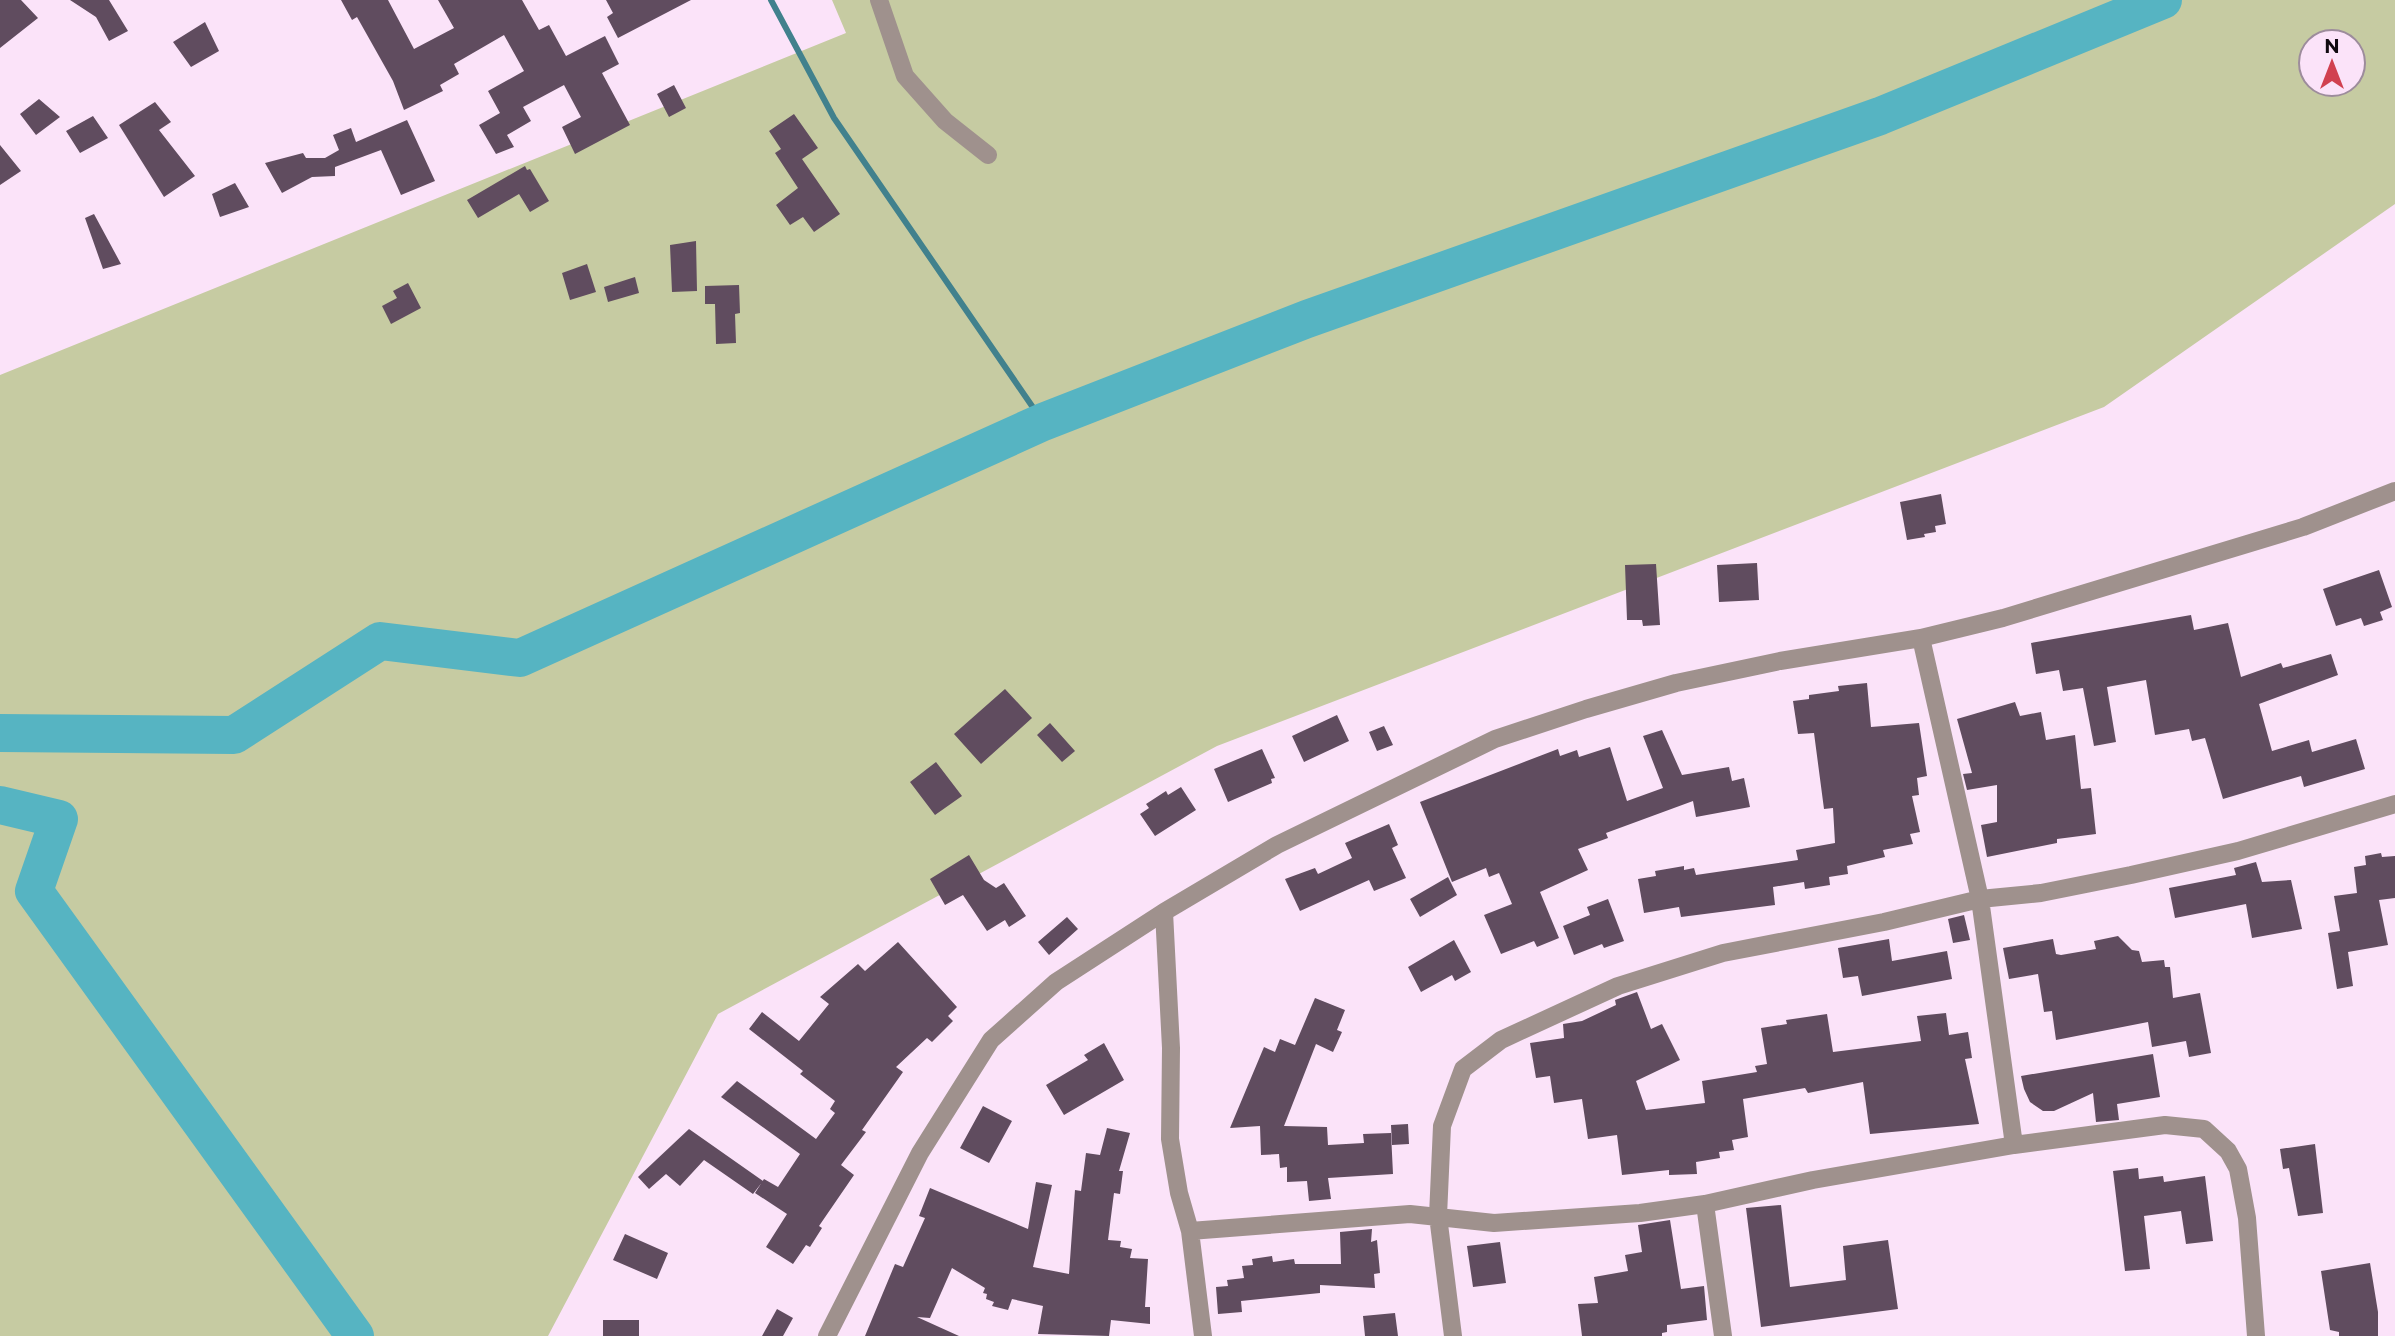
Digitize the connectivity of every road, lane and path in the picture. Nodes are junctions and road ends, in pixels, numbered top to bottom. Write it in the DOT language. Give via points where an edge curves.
graph roads {
  1 [pos="879,0"];
  2 [pos="988,155"];
  3 [pos="2395,491"];
  4 [pos="1921,638"];
  5 [pos="2395,804"];
  6 [pos="1979,899"];
  7 [pos="1164,912"];
  8 [pos="2014,1145"];
  9 [pos="1705,1204"];
  10 [pos="1438,1216"];
  11 [pos="1190,1231"];
  12 [pos="827,1336"];
  13 [pos="1203,1336"];
  14 [pos="1453,1336"];
  15 [pos="1723,1336"];
  16 [pos="2256,1336"];
  1 -- 2 [label="street" via="905,76 945,121"];
  3 -- 4 [label="street" via="2303,527 2187,564"];
  4 -- 6 [label="street"];
  4 -- 7 [label="street" via="1676,682 1495,739 1277,845"];
  5 -- 6 [label="street" via="2238,851 2041,893"];
  6 -- 8 [label="street"];
  6 -- 10 [label="street" via="1658,971 1501,1040 1463,1069 1443,1126"];
  7 -- 11 [label="street" via="1170,1139"];
  7 -- 12 [label="street" via="1056,982 991,1040 920,1153"];
  8 -- 9 [label="street"];
  8 -- 16 [label="street" via="2165,1125 2204,1129 2228,1151 2244,1190"];
  9 -- 10 [label="street" via="1531,1222"];
  9 -- 15 [label="street"];
  10 -- 11 [label="street" via="1410,1214"];
  10 -- 14 [label="street"];
  11 -- 13 [label="street"];
}
